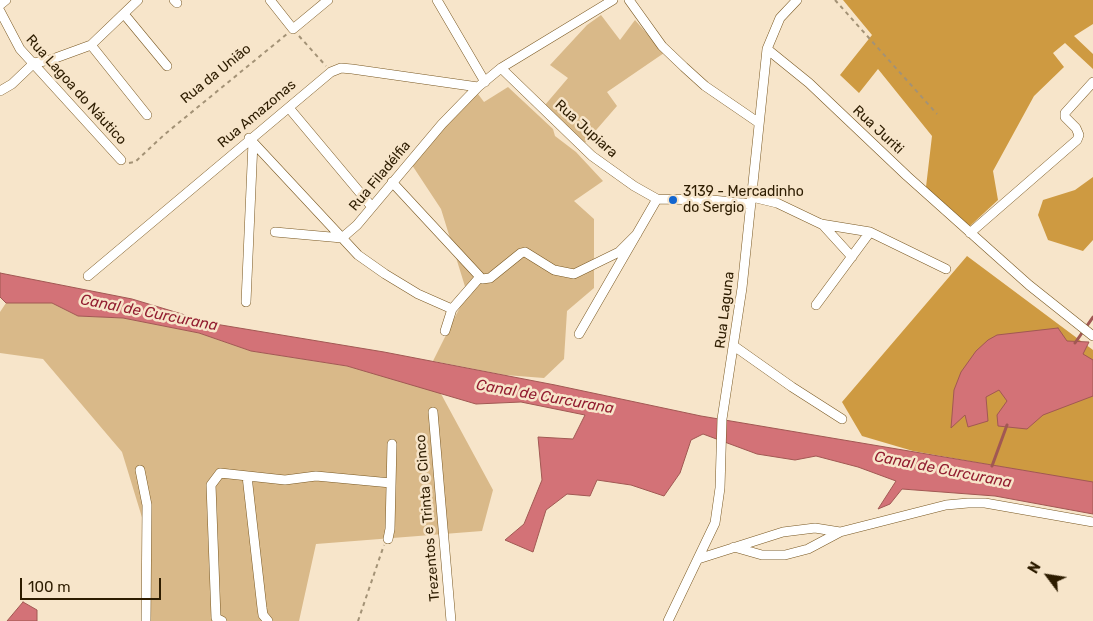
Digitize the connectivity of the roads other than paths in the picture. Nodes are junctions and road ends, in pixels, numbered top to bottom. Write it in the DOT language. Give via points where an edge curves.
graph roads {
  1 [pos="6,0"];
  2 [pos="138,0"];
  3 [pos="270,0"];
  4 [pos="328,0"];
  5 [pos="437,0"];
  6 [pos="614,0"];
  7 [pos="629,0"];
  8 [pos="797,0"];
  9 [pos="0,4"];
  10 [pos="0,11"];
  11 [pos="124,14"];
  12 [pos="91,45"];
  13 [pos="767,49"];
  14 [pos="34,63"];
  15 [pos="167,66"];
  16 [pos="501,68"];
  17 [pos="1093,82"];
  18 [pos="481,85"];
  19 [pos="0,91"];
  20 [pos="289,108"];
  21 [pos="147,116"];
  22 [pos="759,123"];
  23 [pos="251,140"];
  24 [pos="121,160"];
  25 [pos="392,182"];
  26 [pos="657,198"];
  27 [pos="751,200"];
  28 [pos="372,207"];
  29 [pos="821,224"];
  30 [pos="275,232"];
  31 [pos="870,232"];
  32 [pos="970,233"];
  33 [pos="637,234"];
  34 [pos="342,238"];
  35 [pos="852,257"];
  36 [pos="946,270"];
  37 [pos="88,276"];
  38 [pos="479,278"];
  39 [pos="246,302"];
  40 [pos="816,305"];
  41 [pos="452,309"];
  42 [pos="445,331"];
  43 [pos="579,334"];
  44 [pos="1093,336"];
  45 [pos="734,346"];
  46 [pos="433,412"];
  47 [pos="842,419"];
  48 [pos="392,444"];
  49 [pos="140,470"];
  50 [pos="247,476"];
  51 [pos="391,483"];
  52 [pos="1093,522"];
  53 [pos="840,532"];
  54 [pos="388,539"];
  55 [pos="734,547"];
  56 [pos="698,559"];
  57 [pos="146,621"];
  58 [pos="222,621"];
  59 [pos="259,621"];
  60 [pos="268,621"];
  61 [pos="451,621"];
  62 [pos="668,621"];
  1 -- 9 [label="street"];
  2 -- 11 [label="street"];
  3 -- 4 [label="street" via="293,29"];
  5 -- 18 [label="street"];
  6 -- 16 [label="street, Rua Filadélfia"];
  7 -- 22 [label="street" via="657,40 678,62 705,86"];
  8 -- 13 [label="street, Rua Laguna" via="780,18"];
  10 -- 14 [label="street, Rua Lagoa do Náutico" via="14,42"];
  11 -- 12 [label="street"];
  11 -- 15 [label="street"];
  12 -- 14 [label="street"];
  12 -- 21 [label="street"];
  13 -- 22 [label="street, Rua Laguna"];
  13 -- 32 [label="street, Rua Juriti"];
  14 -- 19 [label="street"];
  14 -- 24 [label="street, Rua Lagoa do Náutico"];
  16 -- 18 [label="street, Rua Filadélfia"];
  16 -- 26 [label="street, Rua Jupiara" via="592,156"];
  17 -- 32 [label="street" via="1066,113 1065,117 1079,135 1076,140"];
  18 -- 20 [label="street, Rua Amazonas" via="341,68 331,72"];
  18 -- 25 [label="street, Rua Filadélfia"];
  20 -- 23 [label="street, Rua Amazonas"];
  20 -- 28 [label="street"];
  22 -- 27 [label="street, Rua Laguna"];
  23 -- 34 [label="street"];
  23 -- 37 [label="street, Rua Amazonas"];
  23 -- 39 [label="street"];
  25 -- 28 [label="street, Rua Filadélfia"];
  25 -- 38 [label="street"];
  26 -- 27 [label="street, Rua Jupiara"];
  26 -- 33 [label="street"];
  27 -- 29 [label="street, Rua Jupiara" via="777,203"];
  27 -- 45 [label="street, Rua Laguna"];
  28 -- 34 [label="street, Rua Filadélfia"];
  29 -- 31 [label="street, Rua Jupiara"];
  29 -- 35 [label="street, Rua Jupiara"];
  30 -- 34 [label="street"];
  31 -- 35 [label="street"];
  31 -- 36 [label="street, Rua Jupiara"];
  32 -- 44 [label="street, Rua Juriti" via="1028,285"];
  33 -- 38 [label="street" via="619,252 574,274 554,270 525,252 490,278"];
  33 -- 43 [label="street"];
  34 -- 41 [label="street" via="384,274"];
  35 -- 40 [label="street"];
  38 -- 41 [label="street"];
  41 -- 42 [label="street"];
  45 -- 47 [label="street"];
  45 -- 56 [label="street, Rua Laguna" via="724,404 715,523"];
  46 -- 61 [label="street, Trezentos e Trinta e Cinco"];
  48 -- 51 [label="street"];
  49 -- 57 [label="street" via="147,505"];
  50 -- 51 [label="street" via="285,480 316,476"];
  50 -- 58 [label="street" via="220,473 211,485 216,618"];
  50 -- 60 [label="street" via="263,615"];
  51 -- 54 [label="street"];
  52 -- 53 [label="street" via="985,503 968,503 946,505"];
  53 -- 55 [label="street" via="798,529"];
  53 -- 55 [label="street" via="808,549 785,555 762,554"];
  55 -- 56 [label="street"];
  56 -- 62 [label="street, Rua Laguna"];
  59 -- 60 [label="street"];
}
